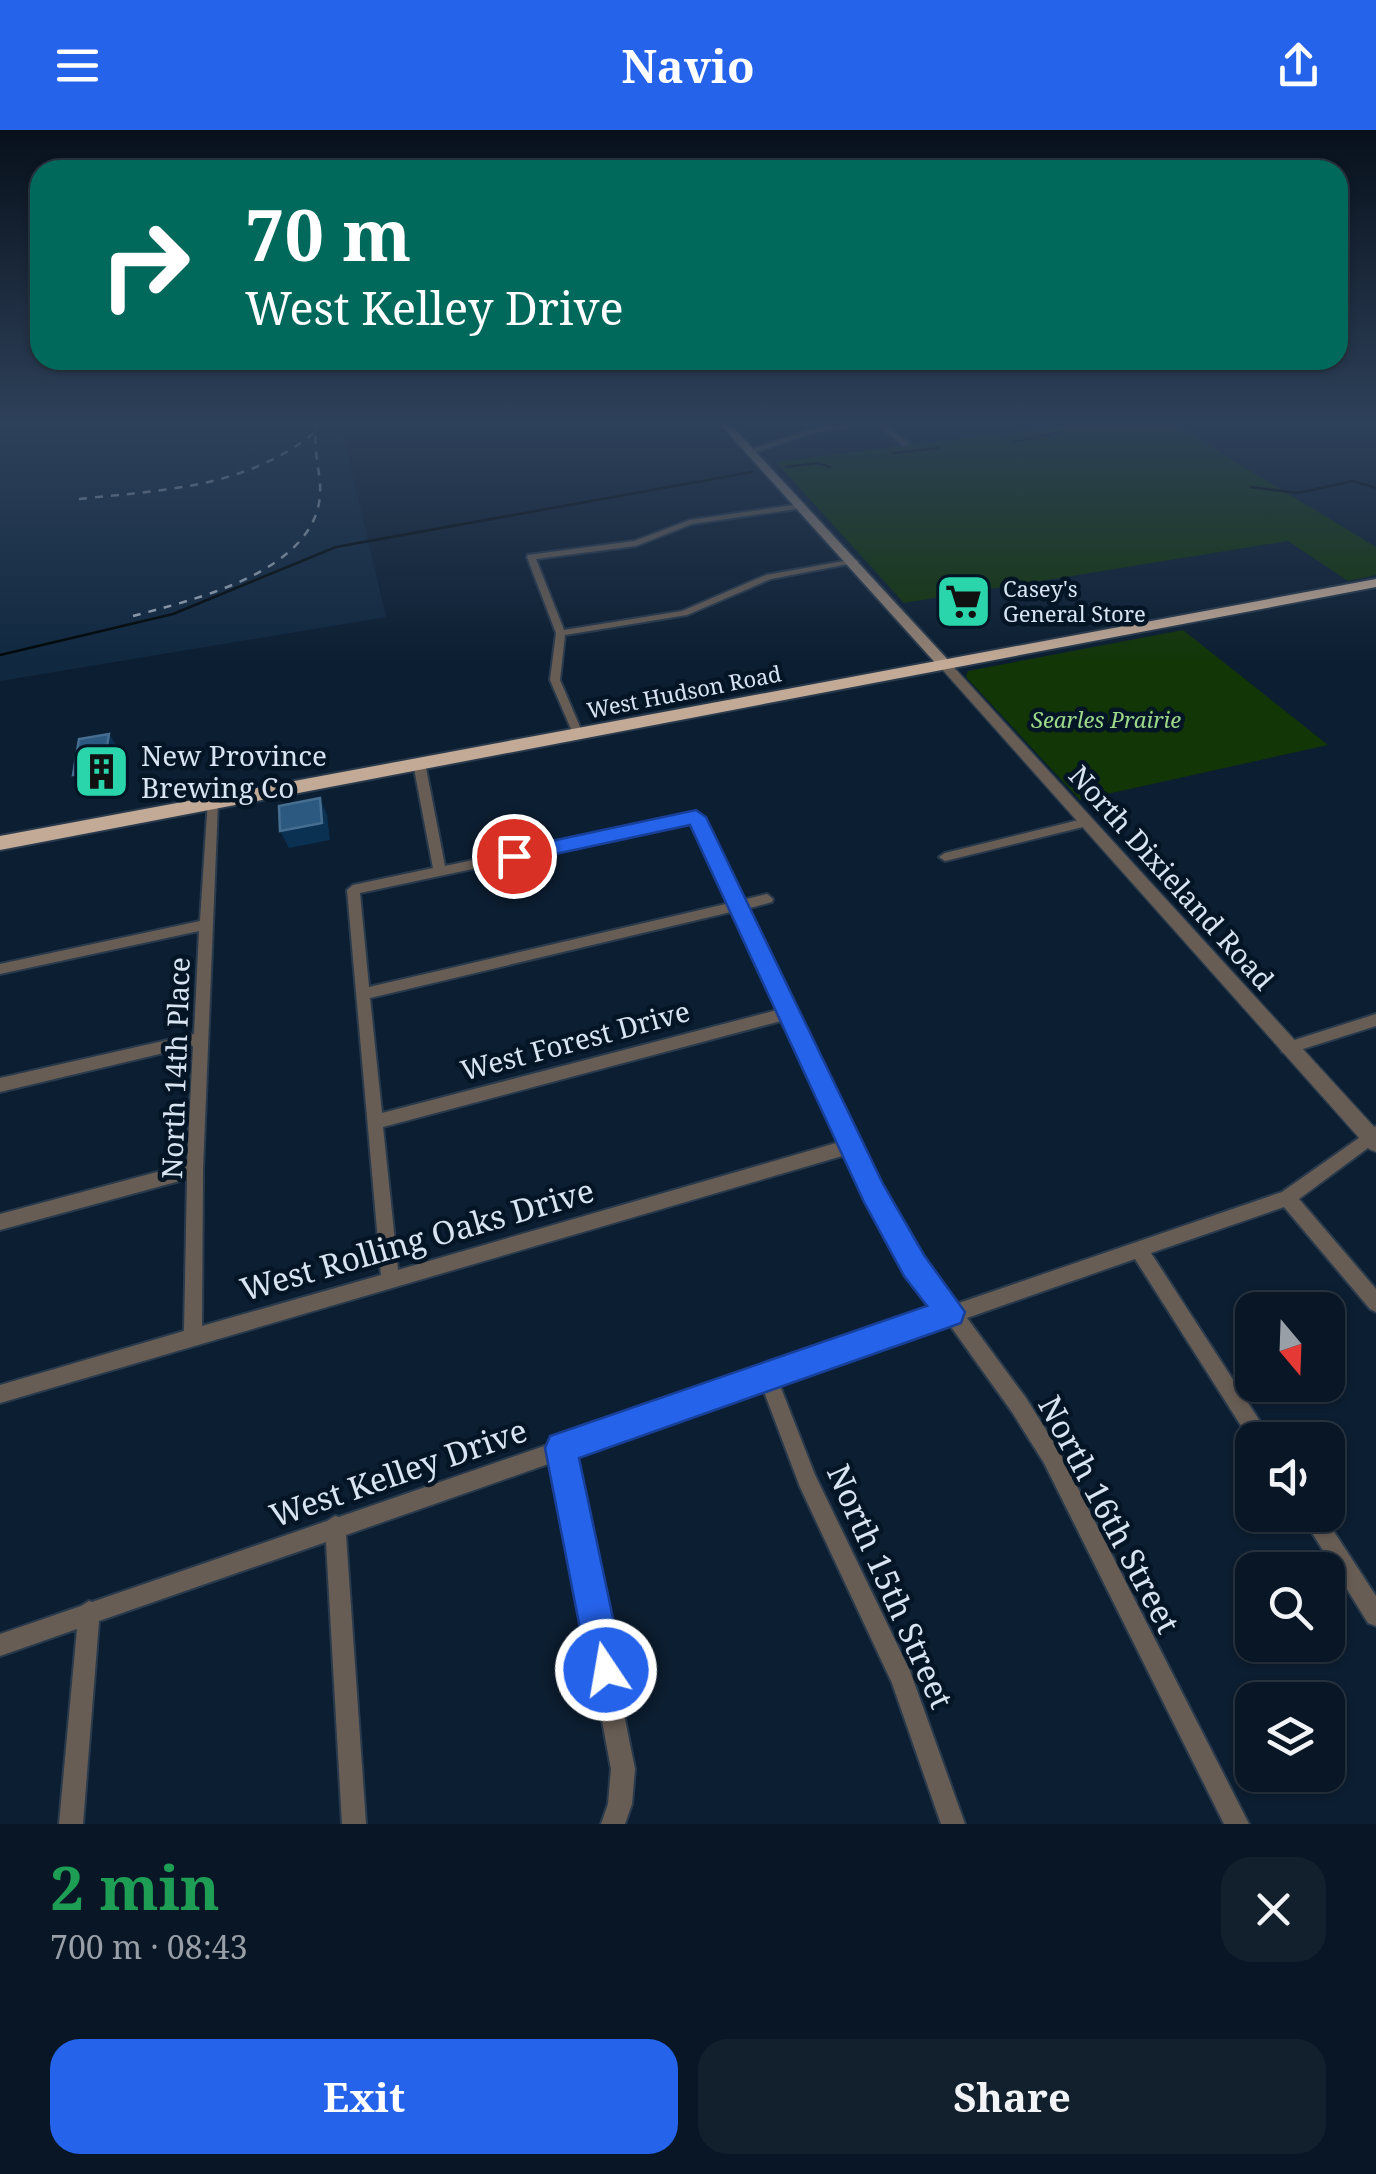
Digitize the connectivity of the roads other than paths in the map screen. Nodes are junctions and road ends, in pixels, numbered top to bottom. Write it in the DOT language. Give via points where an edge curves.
graph roads {
  1 [pos="800,506"];
  2 [pos="855,562"];
  3 [pos="1376,583"];
  4 [pos="562,634"];
  5 [pos="945,665"];
  6 [pos="578,734"];
  7 [pos="419,763"];
  8 [pos="212,802"];
  9 [pos="1087,822"];
  10 [pos="0,843"];
  11 [pos="944,856"];
  12 [pos="440,872"];
  13 [pos="767,899"];
  14 [pos="739,906"];
  15 [pos="206,925"];
  16 [pos="0,969"];
  17 [pos="362,994"];
  18 [pos="789,1013"];
  19 [pos="1376,1020"];
  20 [pos="201,1038"];
  21 [pos="1286,1048"];
  22 [pos="0,1085"];
  23 [pos="376,1122"];
  24 [pos="1374,1137"];
  25 [pos="851,1146"];
  26 [pos="195,1170"];
  27 [pos="1287,1198"];
  28 [pos="0,1222"];
  29 [pos="1138,1248"];
  30 [pos="390,1278"];
  31 [pos="1376,1302"];
  32 [pos="950,1312"];
  33 [pos="193,1336"];
  34 [pos="767,1376"];
  35 [pos="0,1394"];
  36 [pos="1250,1422"];
  37 [pos="561,1448"];
  38 [pos="335,1526"];
  39 [pos="1322,1532"];
  40 [pos="89,1612"];
  41 [pos="1376,1615"];
  42 [pos="0,1645"];
  43 [pos="72,1824"];
  44 [pos="354,1824"];
  45 [pos="612,1824"];
  46 [pos="953,1824"];
  47 [pos="1237,1824"];
  1 -- 2 [label="main road, North Dixieland Road"];
  1 -- 4 [label="street" via="690,522 636,543 530,557"];
  2 -- 4 [label="street" via="769,577 684,613"];
  2 -- 5 [label="main road, North Dixieland Road"];
  3 -- 5 [label="highway, West Hudson Road"];
  4 -- 6 [label="street" via="555,680"];
  5 -- 6 [label="highway, West Hudson Road"];
  5 -- 9 [label="street, North Dixieland Road"];
  6 -- 7 [label="highway, West Hudson Road"];
  7 -- 8 [label="highway, West Hudson Road"];
  7 -- 12 [label="street"];
  8 -- 10 [label="highway, West Hudson Road"];
  8 -- 15 [label="street, North 14th Place"];
  9 -- 11 [label="street"];
  9 -- 21 [label="street, North Dixieland Road"];
  12 -- 14 [label="street, North 16th Street" via="696,817"];
  12 -- 17 [label="street" via="353,890"];
  13 -- 14 [label="street"];
  14 -- 17 [label="street"];
  14 -- 18 [label="street, North 16th Street"];
  15 -- 16 [label="street"];
  15 -- 20 [label="street, North 14th Place"];
  17 -- 23 [label="street"];
  18 -- 23 [label="street, West Forest Drive"];
  18 -- 25 [label="street, North 16th Street"];
  19 -- 21 [label="street"];
  20 -- 22 [label="street"];
  20 -- 26 [label="street, North 14th Place"];
  21 -- 24 [label="street, North Dixieland Road"];
  23 -- 30 [label="street"];
  24 -- 27 [label="street, West Kelley Drive"];
  25 -- 30 [label="street, West Rolling Oaks Drive"];
  25 -- 32 [label="street, North 16th Street" via="904,1250"];
  26 -- 28 [label="street"];
  26 -- 33 [label="street, North 14th Place"];
  27 -- 29 [label="street, West Kelley Drive"];
  27 -- 31 [label="street"];
  29 -- 32 [label="street, West Kelley Drive"];
  29 -- 36 [label="street"];
  30 -- 33 [label="street, West Rolling Oaks Drive"];
  32 -- 34 [label="street, West Kelley Drive"];
  32 -- 47 [label="street, North 16th Street" via="1051,1456"];
  33 -- 35 [label="street, West Rolling Oaks Drive"];
  34 -- 37 [label="street, West Kelley Drive"];
  34 -- 46 [label="street, North 15th Street" via="807,1480 902,1679"];
  37 -- 38 [label="street, West Kelley Drive"];
  37 -- 45 [label="street" via="623,1768"];
  38 -- 40 [label="street, West Kelley Drive"];
  38 -- 44 [label="street"];
  39 -- 41 [label="street"];
  40 -- 42 [label="street, West Kelley Drive"];
  40 -- 43 [label="street"];
}
